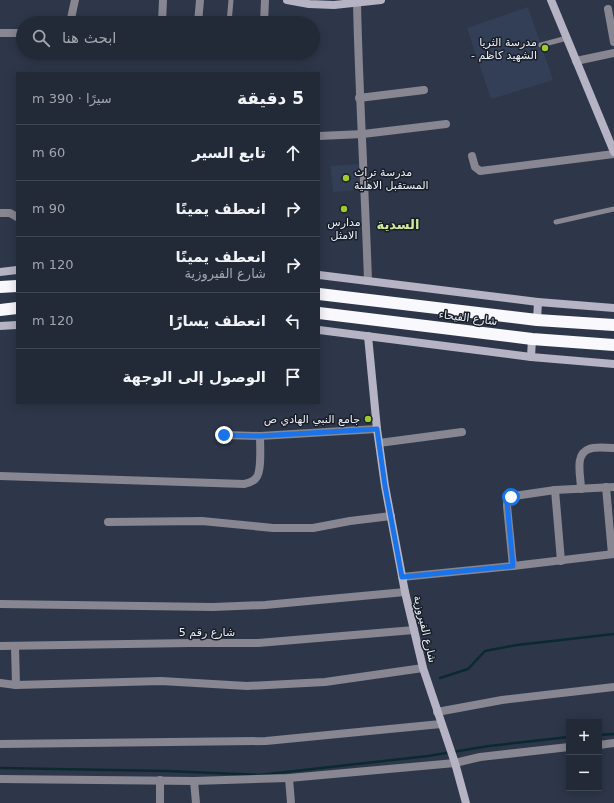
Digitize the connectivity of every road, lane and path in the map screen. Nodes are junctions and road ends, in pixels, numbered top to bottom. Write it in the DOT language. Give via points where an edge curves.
graph roads {
  1 [pos="75,0"];
  2 [pos="163,0"];
  3 [pos="200,0"];
  4 [pos="231,0"];
  5 [pos="265,0"];
  6 [pos="287,0"];
  7 [pos="381,0"];
  8 [pos="551,0"];
  9 [pos="357,2"];
  10 [pos="608,9"];
  11 [pos="72,16"];
  12 [pos="162,16"];
  13 [pos="199,16"];
  14 [pos="230,16"];
  15 [pos="264,16"];
  16 [pos="0,33"];
  17 [pos="16,33"];
  18 [pos="567,38"];
  19 [pos="614,42"];
  20 [pos="541,45"];
  21 [pos="614,53"];
  22 [pos="576,61"];
  23 [pos="424,90"];
  24 [pos="359,98"];
  25 [pos="446,124"];
  26 [pos="363,134"];
  27 [pos="320,136"];
  28 [pos="614,153"];
  29 [pos="472,156"];
  30 [pos="614,208"];
  31 [pos="0,213"];
  32 [pos="16,216"];
  33 [pos="556,222"];
  34 [pos="16,270"];
  35 [pos="0,272"];
  36 [pos="320,275"];
  37 [pos="368,281"];
  38 [pos="16,286"];
  39 [pos="0,287"];
  40 [pos="320,294"];
  41 [pos="383,301"];
  42 [pos="538,302"];
  43 [pos="16,308"];
  44 [pos="614,308"];
  45 [pos="0,310"];
  46 [pos="320,313"];
  47 [pos="537,320"];
  48 [pos="381,321"];
  49 [pos="16,325"];
  50 [pos="614,325"];
  51 [pos="0,326"];
  52 [pos="320,330"];
  53 [pos="368,336"];
  54 [pos="532,339"];
  55 [pos="614,345"];
  56 [pos="531,357"];
  57 [pos="614,364"];
  58 [pos="377,429"];
  59 [pos="462,432"];
  60 [pos="224,435"];
  61 [pos="260,436"];
  62 [pos="379,443"];
  63 [pos="614,448"];
  64 [pos="0,476"];
  65 [pos="610,487"];
  66 [pos="581,489"];
  67 [pos="555,490"];
  68 [pos="391,516"];
  69 [pos="108,522"];
  70 [pos="613,554"];
  71 [pos="561,561"];
  72 [pos="513,566"];
  73 [pos="402,577"];
  74 [pos="405,592"];
  75 [pos="0,604"];
  76 [pos="414,630"];
  77 [pos="0,646"];
  78 [pos="15,646"];
  79 [pos="422,668"];
  80 [pos="0,683"];
  81 [pos="16,684"];
  82 [pos="614,687"];
  83 [pos="436,712"];
  84 [pos="441,724"];
  85 [pos="614,743"];
  86 [pos="0,744"];
  87 [pos="602,745"];
  88 [pos="566,747"];
  89 [pos="452,756"];
  90 [pos="289,778"];
  91 [pos="0,779"];
  92 [pos="160,780"];
  93 [pos="194,781"];
  94 [pos="160,803"];
  95 [pos="196,803"];
  96 [pos="291,803"];
  97 [pos="466,803"];
  1 -- 11 [label="street"];
  2 -- 12 [label="street"];
  3 -- 13 [label="street"];
  4 -- 14 [label="lane"];
  5 -- 15 [label="street"];
  6 -- 9 [label="street" via="334,5"];
  7 -- 9 [label="street"];
  8 -- 18 [label="street"];
  9 -- 24 [label="street"];
  10 -- 19 [label="street"];
  16 -- 17 [label="street"];
  18 -- 20 [label="lane"];
  18 -- 22 [label="street"];
  21 -- 22 [label="street"];
  22 -- 28 [label="street"];
  23 -- 24 [label="street"];
  24 -- 26 [label="street"];
  25 -- 26 [label="street"];
  26 -- 27 [label="street"];
  26 -- 37 [label="street"];
  28 -- 29 [label="street" via="480,170 475,167"];
  30 -- 33 [label="lane"];
  31 -- 32 [label="street" via="10,213"];
  34 -- 35 [label="street"];
  36 -- 37 [label="street"];
  37 -- 42 [label="street"];
  38 -- 39 [label="highway"];
  40 -- 41 [label="highway, شارع الفيحاء"];
  41 -- 47 [label="highway, شارع الفيحاء"];
  41 -- 48 [label="highway"];
  42 -- 44 [label="street"];
  42 -- 47 [label="street"];
  43 -- 45 [label="highway"];
  46 -- 48 [label="highway, شارع الفيحاء"];
  47 -- 50 [label="highway, شارع الفيحاء"];
  48 -- 54 [label="highway, شارع الفيحاء"];
  49 -- 51 [label="street"];
  52 -- 53 [label="street"];
  53 -- 56 [label="street"];
  53 -- 58 [label="street, شارع الفيروزية"];
  54 -- 55 [label="highway, شارع الفيحاء"];
  54 -- 56 [label="street"];
  56 -- 57 [label="street"];
  58 -- 61 [label="street"];
  58 -- 62 [label="street, شارع الفيروزية"];
  59 -- 62 [label="street"];
  60 -- 61 [label="street"];
  61 -- 64 [label="street" via="260,474 256,479 244,484"];
  62 -- 68 [label="street, شارع الفيروزية"];
  63 -- 66 [label="street" via="590,448 584,452 580,460"];
  65 -- 66 [label="street"];
  65 -- 70 [label="street"];
  66 -- 67 [label="street"];
  67 -- 71 [label="street"];
  67 -- 72 [label="street" via="508,499"];
  68 -- 69 [label="street" via="313,528 272,528 202,521"];
  68 -- 73 [label="street, شارع الفيروزية"];
  70 -- 71 [label="street"];
  71 -- 72 [label="street"];
  72 -- 73 [label="street"];
  73 -- 74 [label="street, شارع الفيروزية"];
  74 -- 75 [label="street" via="221,607"];
  74 -- 76 [label="street, شارع الفيروزية"];
  76 -- 78 [label="street, شارع رقم 5" via="258,643"];
  76 -- 79 [label="street, شارع الفيروزية"];
  77 -- 78 [label="street, شارع رقم 5"];
  78 -- 81 [label="street"];
  79 -- 81 [label="street" via="325,682 247,686 161,681"];
  79 -- 83 [label="street, شارع الفيروزية"];
  80 -- 81 [label="street"];
  82 -- 83 [label="street" via="502,700"];
  83 -- 84 [label="street, شارع الفيروزية"];
  84 -- 86 [label="street" via="266,741"];
  84 -- 89 [label="street, شارع الفيروزية"];
  85 -- 87 [label="street"];
  88 -- 89 [label="street" via="480,757"];
  89 -- 90 [label="street"];
  89 -- 97 [label="street, شارع الفيروزية"];
  90 -- 93 [label="street"];
  90 -- 96 [label="street"];
  91 -- 92 [label="street"];
  92 -- 93 [label="street"];
  92 -- 94 [label="street"];
  93 -- 95 [label="street"];
}
